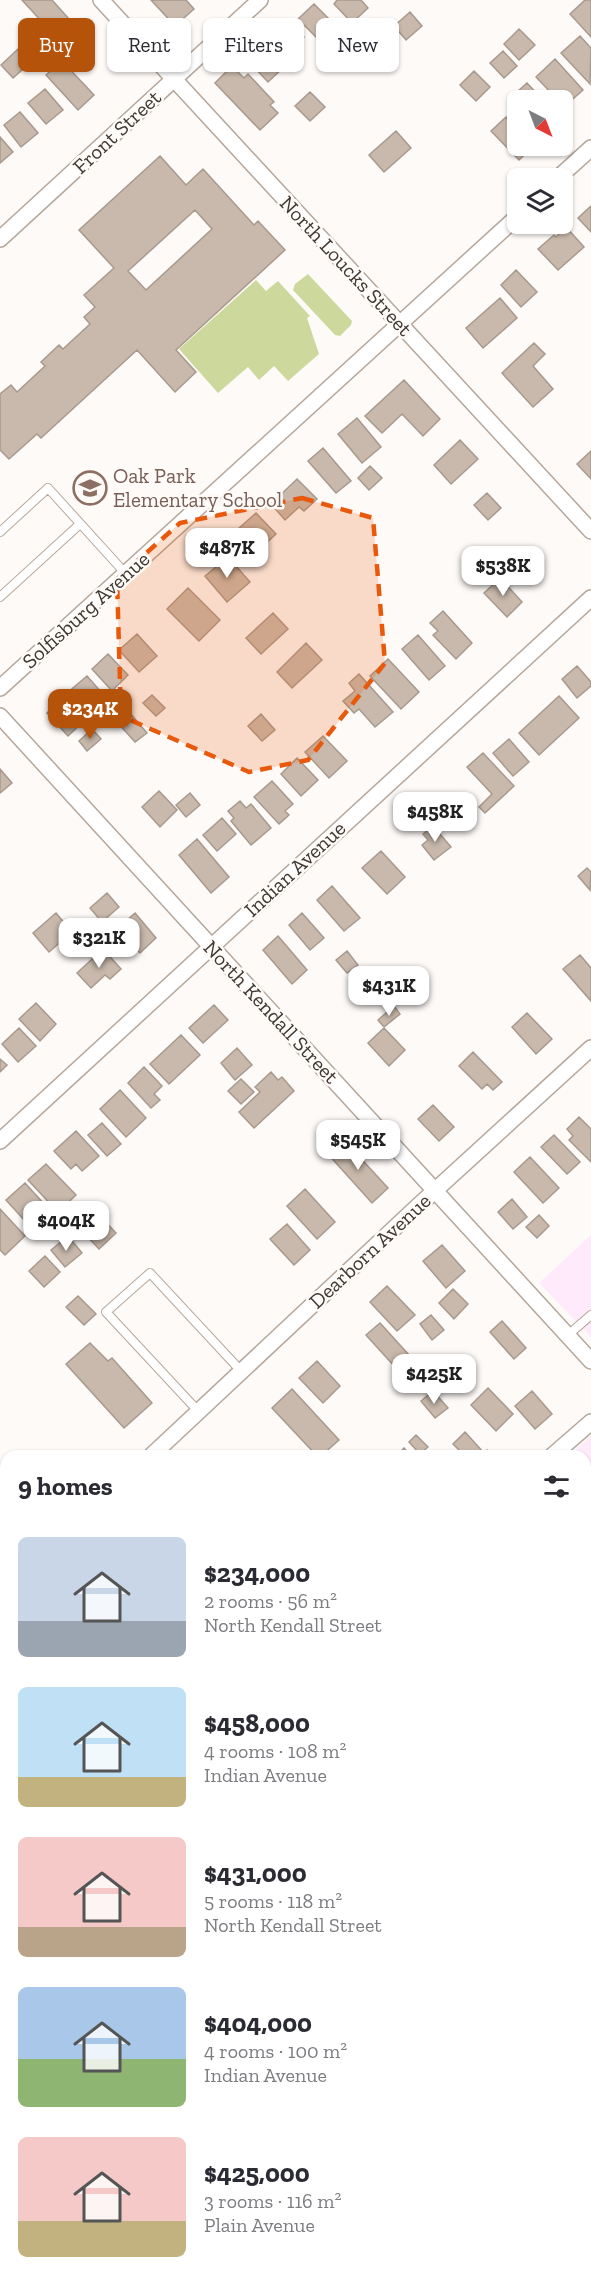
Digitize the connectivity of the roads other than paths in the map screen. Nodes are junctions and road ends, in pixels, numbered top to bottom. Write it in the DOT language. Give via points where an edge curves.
graph roads {
  1 [pos="101,0"];
  2 [pos="260,0"];
  3 [pos="174,79"];
  4 [pos="591,148"];
  5 [pos="569,168"];
  6 [pos="507,226"];
  7 [pos="0,239"];
  8 [pos="400,325"];
  9 [pos="80,524"];
  10 [pos="591,531"];
  11 [pos="0,532"];
  12 [pos="126,573"];
  13 [pos="0,597"];
  14 [pos="591,598"];
  15 [pos="0,688"];
  16 [pos="0,716"];
  17 [pos="212,946"];
  18 [pos="591,1048"];
  19 [pos="0,1141"];
  20 [pos="435,1190"];
  21 [pos="591,1315"];
  22 [pos="568,1335"];
  23 [pos="591,1361"];
  24 [pos="242,1372"];
  25 [pos="199,1412"];
  26 [pos="591,1422"];
  27 [pos="158,1450"];
  28 [pos="559,1450"];
  1 -- 3 [label="street, North Loucks Street"];
  2 -- 3 [label="street, Front Street"];
  3 -- 7 [label="street, Front Street"];
  3 -- 8 [label="street, North Loucks Street"];
  4 -- 5 [label="street"];
  6 -- 8 [label="street, Solfisburg Avenue"];
  8 -- 10 [label="street, North Loucks Street"];
  8 -- 12 [label="street, Solfisburg Avenue"];
  9 -- 11 [label="lane" via="48,488"];
  9 -- 12 [label="lane"];
  9 -- 13 [label="lane"];
  12 -- 15 [label="street, Solfisburg Avenue"];
  14 -- 17 [label="street, Indian Avenue"];
  16 -- 17 [label="street, North Kendall Street"];
  17 -- 19 [label="street, Indian Avenue"];
  17 -- 20 [label="street, North Kendall Street"];
  18 -- 20 [label="street, Dearborn Avenue"];
  20 -- 22 [label="street, North Kendall Street"];
  20 -- 24 [label="street, Dearborn Avenue"];
  21 -- 22 [label="lane"];
  22 -- 23 [label="street, North Kendall Street"];
  24 -- 25 [label="street, Dearborn Avenue"];
  24 -- 25 [label="lane" via="150,1273 106,1312"];
  25 -- 27 [label="street, Dearborn Avenue"];
  26 -- 28 [label="street"];
}
